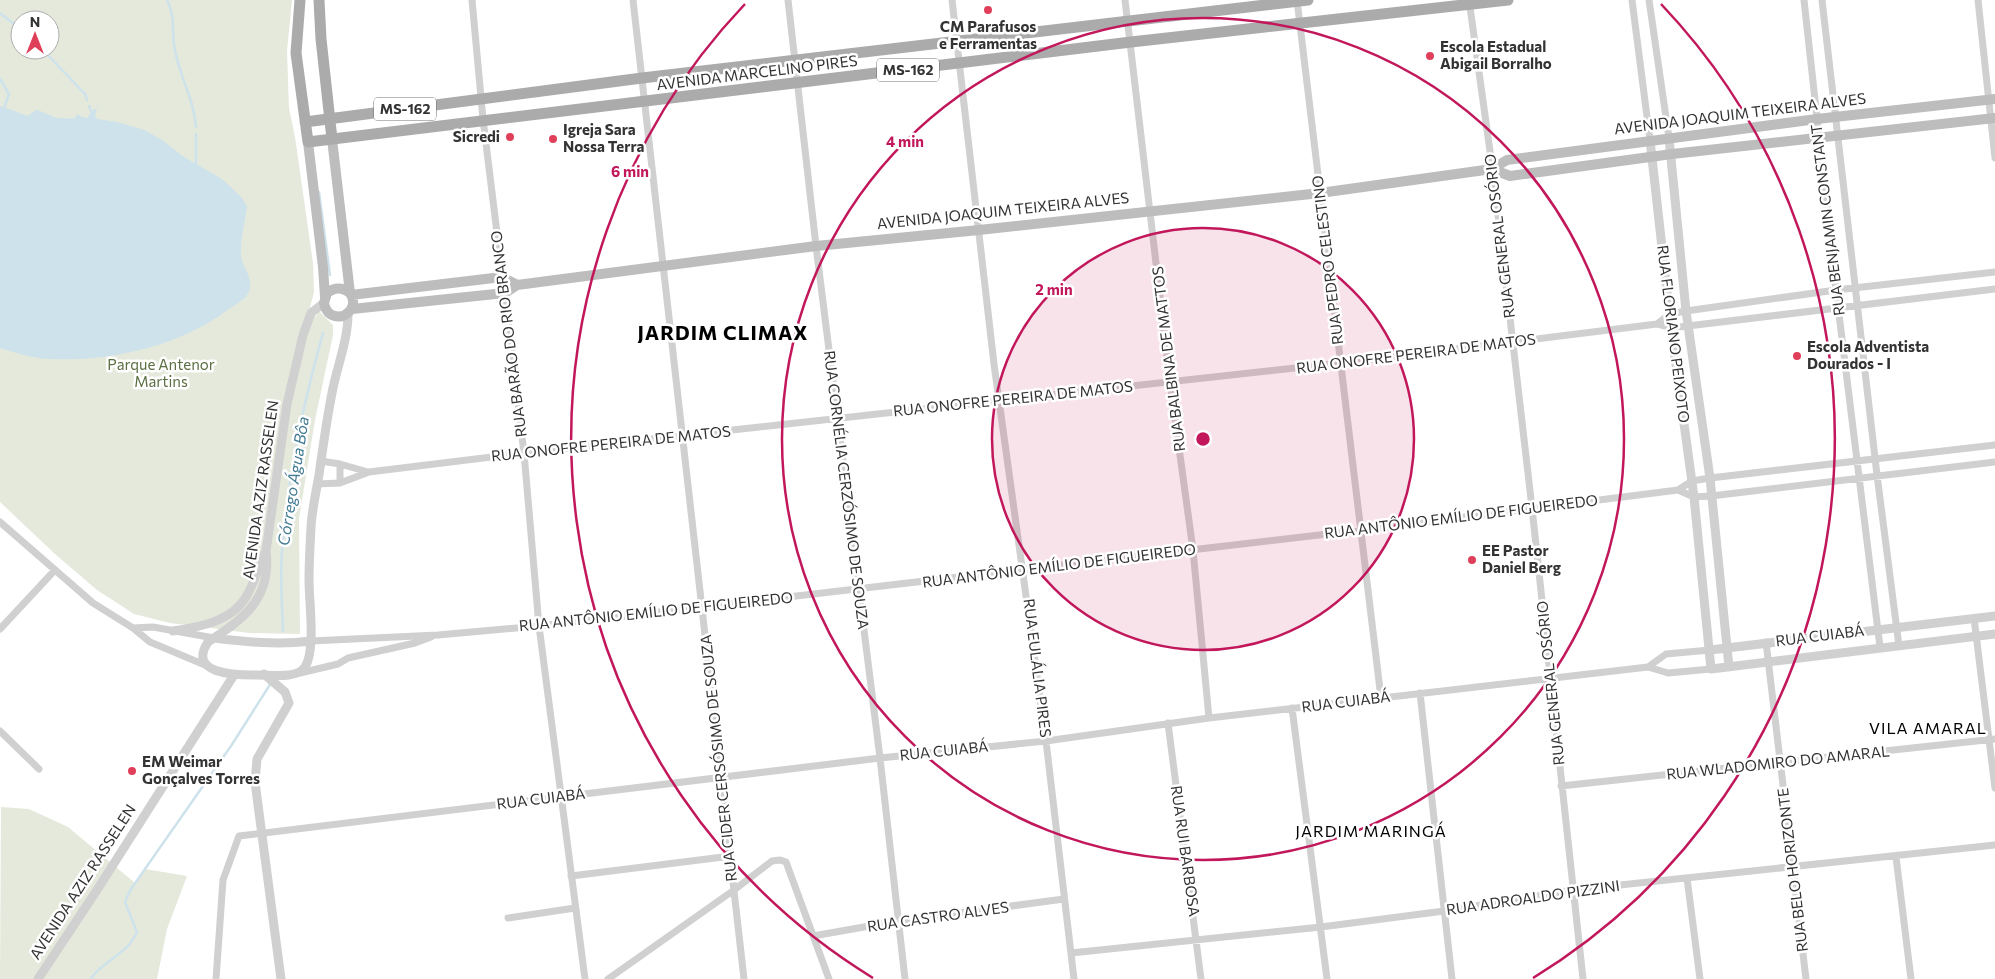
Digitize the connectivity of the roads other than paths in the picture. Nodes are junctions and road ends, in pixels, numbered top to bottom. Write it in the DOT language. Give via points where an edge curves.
graph roads {
  1 [pos="300,0"];
  2 [pos="320,0"];
  3 [pos="472,0"];
  4 [pos="633,0"];
  5 [pos="788,0"];
  6 [pos="952,0"];
  7 [pos="1125,0"];
  8 [pos="1301,0"];
  9 [pos="1508,0"];
  10 [pos="1632,0"];
  11 [pos="1649,0"];
  12 [pos="1804,0"];
  13 [pos="1822,0"];
  14 [pos="1978,0"];
  15 [pos="1469,2"];
  16 [pos="1128,21"];
  17 [pos="1302,24"];
  18 [pos="956,41"];
  19 [pos="1131,42"];
  20 [pos="796,60"];
  21 [pos="959,64"];
  22 [pos="642,78"];
  23 [pos="798,83"];
  24 [pos="1992,99"];
  25 [pos="481,100"];
  26 [pos="645,101"];
  27 [pos="1836,117"];
  28 [pos="329,118"];
  29 [pos="1993,118"];
  30 [pos="483,119"];
  31 [pos="1817,119"];
  32 [pos="305,122"];
  33 [pos="1839,136"];
  34 [pos="1669,138"];
  35 [pos="1819,138"];
  36 [pos="332,139"];
  37 [pos="1650,140"];
  38 [pos="308,142"];
  39 [pos="1672,154"];
  40 [pos="1652,157"];
  41 [pos="1995,158"];
  42 [pos="1492,169"];
  43 [pos="1320,192"];
  44 [pos="1152,211"];
  45 [pos="979,230"];
  46 [pos="816,246"];
  47 [pos="664,265"];
  48 [pos="1995,272"];
  49 [pos="502,277"];
  50 [pos="485,279"];
  51 [pos="517,285"];
  52 [pos="1856,288"];
  53 [pos="1995,289"];
  54 [pos="1836,290"];
  55 [pos="504,293"];
  56 [pos="350,294"];
  57 [pos="487,294"];
  58 [pos="324,300"];
  59 [pos="1857,307"];
  60 [pos="1838,309"];
  61 [pos="1686,311"];
  62 [pos="350,312"];
  63 [pos="1670,314"];
  64 [pos="1657,324"];
  65 [pos="1688,325"];
  66 [pos="1671,328"];
  67 [pos="1513,342"];
  68 [pos="1341,363"];
  69 [pos="1170,382"];
  70 [pos="1000,401"];
  71 [pos="838,419"];
  72 [pos="683,436"];
  73 [pos="1995,445"];
  74 [pos="524,453"];
  75 [pos="1875,458"];
  76 [pos="1858,460"];
  77 [pos="320,461"];
  78 [pos="1995,462"];
  79 [pos="340,464"];
  80 [pos="369,472"];
  81 [pos="1876,476"];
  82 [pos="1710,478"];
  83 [pos="1859,478"];
  84 [pos="1692,481"];
  85 [pos="340,483"];
  86 [pos="317,484"];
  87 [pos="1678,490"];
  88 [pos="1711,496"];
  89 [pos="1694,497"];
  90 [pos="1532,508"];
  91 [pos="0,522"];
  92 [pos="1362,530"];
  93 [pos="1193,550"];
  94 [pos="266,551"];
  95 [pos="1024,570"];
  96 [pos="54,571"];
  97 [pos="859,590"];
  98 [pos="702,608"];
  99 [pos="1995,616"];
  100 [pos="1974,618"];
  101 [pos="539,626"];
  102 [pos="1896,627"];
  103 [pos="133,628"];
  104 [pos="0,629"];
  105 [pos="1878,630"];
  106 [pos="173,631"];
  107 [pos="1995,634"];
  108 [pos="438,635"];
  109 [pos="1976,637"];
  110 [pos="214,638"];
  111 [pos="311,642"];
  112 [pos="1766,642"];
  113 [pos="1898,646"];
  114 [pos="1727,647"];
  115 [pos="1880,648"];
  116 [pos="1710,650"];
  117 [pos="1769,662"];
  118 [pos="205,665"];
  119 [pos="1648,667"];
  120 [pos="1729,667"];
  121 [pos="1711,669"];
  122 [pos="299,673"];
  123 [pos="264,674"];
  124 [pos="234,675"];
  125 [pos="1551,678"];
  126 [pos="1420,693"];
  127 [pos="1381,698"];
  128 [pos="1292,708"];
  129 [pos="1209,718"];
  130 [pos="1168,722"];
  131 [pos="0,731"];
  132 [pos="1992,739"];
  133 [pos="1046,741"];
  134 [pos="880,758"];
  135 [pos="1780,762"];
  136 [pos="39,769"];
  137 [pos="722,777"];
  138 [pos="1561,786"];
  139 [pos="1995,788"];
  140 [pos="560,797"];
  141 [pos="262,832"];
  142 [pos="1995,845"];
  143 [pos="731,856"];
  144 [pos="1896,857"];
  145 [pos="1792,866"];
  146 [pos="571,876"];
  147 [pos="1687,878"];
  148 [pos="734,890"];
  149 [pos="1573,890"];
  150 [pos="1064,899"];
  151 [pos="575,908"];
  152 [pos="1444,912"];
  153 [pos="508,918"];
  154 [pos="898,921"];
  155 [pos="1321,927"];
  156 [pos="813,936"];
  157 [pos="1197,939"];
  158 [pos="1071,953"];
  159 [pos="744,977"];
  160 [pos="38,979"];
  161 [pos="216,979"];
  162 [pos="281,979"];
  163 [pos="584,979"];
  164 [pos="608,979"];
  165 [pos="737,979"];
  166 [pos="829,979"];
  167 [pos="905,979"];
  168 [pos="1074,979"];
  169 [pos="1201,979"];
  170 [pos="1327,979"];
  171 [pos="1452,979"];
  172 [pos="1583,979"];
  173 [pos="1700,979"];
  174 [pos="1806,979"];
  175 [pos="1911,979"];
  1 -- 32 [label="main road" via="296,53"];
  2 -- 28 [label="main road"];
  3 -- 25 [label="street, RUA BARÃO DO RIO BRANCO"];
  4 -- 22 [label="street, RUA CIDER CERSÓSIMO DE SOUZA"];
  5 -- 20 [label="street, RUA CORNÉLIA CERZÓSIMO DE SOUZA"];
  6 -- 18 [label="street, RUA EULÁLIA PIRES"];
  7 -- 16 [label="street, RUA BALBINA DE MATTOS"];
  8 -- 16 [label="main road, AVENIDA MARCELINO PIRES / MS-162"];
  8 -- 17 [label="street, RUA PEDRO CELESTINO"];
  9 -- 15 [label="main road, AVENIDA MARCELINO PIRES / MS-162"];
  10 -- 37 [label="street, RUA FLORIANO PEIXOTO"];
  11 -- 34 [label="street, RUA FLORIANO PEIXOTO"];
  12 -- 31 [label="street, RUA BENJAMIN CONSTANT"];
  13 -- 27 [label="street, RUA BENJAMIN CONSTANT"];
  14 -- 24 [label="street"];
  15 -- 17 [label="main road, AVENIDA MARCELINO PIRES / MS-162"];
  15 -- 42 [label="street, RUA GENERAL OSÓRIO"];
  16 -- 18 [label="main road, AVENIDA MARCELINO PIRES / MS-162"];
  16 -- 19 [label="street, RUA BALBINA DE MATTOS"];
  17 -- 19 [label="main road, AVENIDA MARCELINO PIRES / MS-162"];
  17 -- 43 [label="street, RUA PEDRO CELESTINO"];
  18 -- 20 [label="main road, AVENIDA MARCELINO PIRES / MS-162"];
  18 -- 21 [label="street, RUA EULÁLIA PIRES"];
  19 -- 21 [label="main road, AVENIDA MARCELINO PIRES / MS-162"];
  19 -- 44 [label="street, RUA BALBINA DE MATTOS"];
  20 -- 22 [label="main road, AVENIDA MARCELINO PIRES / MS-162"];
  20 -- 23 [label="street, RUA CORNÉLIA CERZÓSIMO DE SOUZA"];
  21 -- 23 [label="main road, AVENIDA MARCELINO PIRES / MS-162"];
  21 -- 45 [label="street, RUA EULÁLIA PIRES"];
  22 -- 25 [label="main road, AVENIDA MARCELINO PIRES / MS-162"];
  22 -- 26 [label="street, RUA CIDER CERSÓSIMO DE SOUZA"];
  23 -- 26 [label="main road, AVENIDA MARCELINO PIRES / MS-162"];
  23 -- 46 [label="street, RUA CORNÉLIA CERZÓSIMO DE SOUZA"];
  24 -- 27 [label="main road, AVENIDA JOAQUIM TEIXEIRA ALVES"];
  24 -- 29 [label="street"];
  25 -- 28 [label="main road, AVENIDA MARCELINO PIRES / MS-162"];
  25 -- 30 [label="street, RUA BARÃO DO RIO BRANCO"];
  26 -- 30 [label="main road, AVENIDA MARCELINO PIRES / MS-162"];
  26 -- 47 [label="street, RUA CIDER CERSÓSIMO DE SOUZA"];
  27 -- 31 [label="main road, AVENIDA JOAQUIM TEIXEIRA ALVES"];
  27 -- 33 [label="street, RUA BENJAMIN CONSTANT"];
  28 -- 32 [label="main road, AVENIDA MARCELINO PIRES / MS-162"];
  28 -- 36 [label="main road"];
  29 -- 33 [label="main road, AVENIDA JOAQUIM TEIXEIRA ALVES"];
  29 -- 41 [label="street"];
  30 -- 36 [label="main road, AVENIDA MARCELINO PIRES / MS-162"];
  30 -- 49 [label="street, RUA BARÃO DO RIO BRANCO"];
  31 -- 34 [label="main road, AVENIDA JOAQUIM TEIXEIRA ALVES"];
  31 -- 35 [label="street, RUA BENJAMIN CONSTANT"];
  32 -- 38 [label="main road"];
  33 -- 35 [label="main road, AVENIDA JOAQUIM TEIXEIRA ALVES"];
  33 -- 52 [label="street, RUA BENJAMIN CONSTANT"];
  34 -- 37 [label="main road, AVENIDA JOAQUIM TEIXEIRA ALVES"];
  34 -- 39 [label="street, RUA FLORIANO PEIXOTO"];
  35 -- 39 [label="main road, AVENIDA JOAQUIM TEIXEIRA ALVES"];
  35 -- 54 [label="street, RUA BENJAMIN CONSTANT"];
  36 -- 38 [label="main road, AVENIDA MARCELINO PIRES / MS-162"];
  36 -- 56 [label="main road"];
  37 -- 40 [label="street, RUA FLORIANO PEIXOTO"];
  37 -- 42 [label="main road, AVENIDA JOAQUIM TEIXEIRA ALVES" via="1507,160"];
  38 -- 58 [label="main road"];
  39 -- 40 [label="main road, AVENIDA JOAQUIM TEIXEIRA ALVES"];
  39 -- 61 [label="street, RUA FLORIANO PEIXOTO"];
  40 -- 42 [label="main road, AVENIDA JOAQUIM TEIXEIRA ALVES" via="1510,176"];
  40 -- 63 [label="street, RUA FLORIANO PEIXOTO"];
  42 -- 43 [label="main road, AVENIDA JOAQUIM TEIXEIRA ALVES"];
  42 -- 67 [label="street, RUA GENERAL OSÓRIO"];
  43 -- 44 [label="main road, AVENIDA JOAQUIM TEIXEIRA ALVES"];
  43 -- 68 [label="street, RUA PEDRO CELESTINO"];
  44 -- 45 [label="main road, AVENIDA JOAQUIM TEIXEIRA ALVES"];
  44 -- 69 [label="street, RUA BALBINA DE MATTOS"];
  45 -- 46 [label="main road, AVENIDA JOAQUIM TEIXEIRA ALVES"];
  45 -- 70 [label="street, RUA EULÁLIA PIRES"];
  46 -- 47 [label="main road, AVENIDA JOAQUIM TEIXEIRA ALVES"];
  46 -- 71 [label="street, RUA CORNÉLIA CERZÓSIMO DE SOUZA"];
  47 -- 51 [label="main road, AVENIDA JOAQUIM TEIXEIRA ALVES"];
  47 -- 72 [label="street, RUA CIDER CERSÓSIMO DE SOUZA"];
  48 -- 52 [label="street"];
  49 -- 50 [label="main road"];
  49 -- 51 [label="main road"];
  49 -- 55 [label="street, RUA BARÃO DO RIO BRANCO"];
  50 -- 56 [label="main road"];
  50 -- 57 [label="main road"];
  51 -- 55 [label="main road, AVENIDA JOAQUIM TEIXEIRA ALVES"];
  52 -- 54 [label="street"];
  52 -- 59 [label="street, RUA BENJAMIN CONSTANT"];
  53 -- 59 [label="street, RUA ONOFRE PEREIRA DE MATOS"];
  54 -- 60 [label="street, RUA BENJAMIN CONSTANT"];
  54 -- 61 [label="street"];
  55 -- 57 [label="main road"];
  55 -- 74 [label="street, RUA BARÃO DO RIO BRANCO"];
  56 -- 58 [label="main road, AVENIDA AZIZ RASSELEN" via="336,288 327,293"];
  56 -- 62 [label="main road" via="353,302"];
  57 -- 62 [label="main road"];
  58 -- 62 [label="main road" via="325,308 332,316"];
  58 -- 94 [label="street, AVENIDA AZIZ RASSELEN" via="311,313 303,335 287,404"];
  59 -- 60 [label="street, RUA ONOFRE PEREIRA DE MATOS"];
  59 -- 75 [label="street, RUA BENJAMIN CONSTANT"];
  60 -- 65 [label="street, RUA ONOFRE PEREIRA DE MATOS"];
  60 -- 76 [label="street, RUA BENJAMIN CONSTANT"];
  61 -- 63 [label="street"];
  61 -- 65 [label="street, RUA FLORIANO PEIXOTO"];
  62 -- 77 [label="street"];
  63 -- 64 [label="street"];
  63 -- 66 [label="street, RUA FLORIANO PEIXOTO"];
  64 -- 66 [label="street, RUA ONOFRE PEREIRA DE MATOS"];
  64 -- 67 [label="street, RUA ONOFRE PEREIRA DE MATOS"];
  65 -- 66 [label="street, RUA ONOFRE PEREIRA DE MATOS"];
  65 -- 82 [label="street, RUA FLORIANO PEIXOTO"];
  66 -- 84 [label="street, RUA FLORIANO PEIXOTO"];
  67 -- 68 [label="street, RUA ONOFRE PEREIRA DE MATOS"];
  67 -- 90 [label="street, RUA GENERAL OSÓRIO"];
  68 -- 69 [label="street, RUA ONOFRE PEREIRA DE MATOS"];
  68 -- 92 [label="street, RUA PEDRO CELESTINO"];
  69 -- 70 [label="street, RUA ONOFRE PEREIRA DE MATOS"];
  69 -- 93 [label="street, RUA BALBINA DE MATTOS"];
  70 -- 71 [label="street, RUA ONOFRE PEREIRA DE MATOS"];
  70 -- 95 [label="street, RUA EULÁLIA PIRES"];
  71 -- 72 [label="street, RUA ONOFRE PEREIRA DE MATOS"];
  71 -- 97 [label="street, RUA CORNÉLIA CERZÓSIMO DE SOUZA"];
  72 -- 74 [label="street, RUA ONOFRE PEREIRA DE MATOS"];
  72 -- 98 [label="street, RUA CIDER CERSÓSIMO DE SOUZA"];
  73 -- 75 [label="street, RUA ANTÔNIO EMÍLIO DE FIGUEIREDO"];
  74 -- 80 [label="street, RUA ONOFRE PEREIRA DE MATOS"];
  74 -- 101 [label="street, RUA BARÃO DO RIO BRANCO"];
  75 -- 76 [label="street, RUA ANTÔNIO EMÍLIO DE FIGUEIREDO"];
  75 -- 81 [label="street, RUA BENJAMIN CONSTANT"];
  76 -- 82 [label="street, RUA ANTÔNIO EMÍLIO DE FIGUEIREDO"];
  76 -- 83 [label="street, RUA BENJAMIN CONSTANT"];
  77 -- 79 [label="street, RUA ONOFRE PEREIRA DE MATOS"];
  77 -- 86 [label="street"];
  78 -- 81 [label="street"];
  79 -- 80 [label="street, RUA ONOFRE PEREIRA DE MATOS"];
  79 -- 85 [label="street"];
  80 -- 85 [label="street, RUA ONOFRE PEREIRA DE MATOS"];
  81 -- 83 [label="street"];
  81 -- 102 [label="street, RUA BENJAMIN CONSTANT"];
  82 -- 84 [label="street, RUA ANTÔNIO EMÍLIO DE FIGUEIREDO"];
  82 -- 88 [label="street, RUA FLORIANO PEIXOTO"];
  83 -- 88 [label="street"];
  83 -- 105 [label="street, RUA BENJAMIN CONSTANT"];
  84 -- 87 [label="street, RUA ANTÔNIO EMÍLIO DE FIGUEIREDO"];
  84 -- 89 [label="street, RUA FLORIANO PEIXOTO"];
  85 -- 86 [label="street, RUA ONOFRE PEREIRA DE MATOS"];
  86 -- 111 [label="street" via="309,562"];
  87 -- 89 [label="street"];
  87 -- 90 [label="street, RUA ANTÔNIO EMÍLIO DE FIGUEIREDO"];
  88 -- 89 [label="street"];
  88 -- 114 [label="street, RUA FLORIANO PEIXOTO"];
  89 -- 116 [label="street, RUA FLORIANO PEIXOTO"];
  90 -- 92 [label="street, RUA ANTÔNIO EMÍLIO DE FIGUEIREDO"];
  90 -- 125 [label="street, RUA GENERAL OSÓRIO"];
  91 -- 96 [label="street, RUA ANTÔNIO EMÍLIO DE FIGUEIREDO"];
  92 -- 93 [label="street, RUA ANTÔNIO EMÍLIO DE FIGUEIREDO"];
  92 -- 127 [label="street, RUA PEDRO CELESTINO"];
  93 -- 95 [label="street, RUA ANTÔNIO EMÍLIO DE FIGUEIREDO"];
  93 -- 129 [label="street, RUA BALBINA DE MATTOS"];
  94 -- 106 [label="street" via="246,598 234,610 201,626"];
  94 -- 110 [label="street, AVENIDA AZIZ RASSELEN" via="267,571 262,591 244,617"];
  95 -- 97 [label="street, RUA ANTÔNIO EMÍLIO DE FIGUEIREDO"];
  95 -- 133 [label="street, RUA EULÁLIA PIRES"];
  96 -- 103 [label="street, RUA ANTÔNIO EMÍLIO DE FIGUEIREDO" via="93,603"];
  96 -- 104 [label="street"];
  97 -- 98 [label="street, RUA ANTÔNIO EMÍLIO DE FIGUEIREDO"];
  97 -- 134 [label="street, RUA CORNÉLIA CERZÓSIMO DE SOUZA"];
  98 -- 101 [label="street, RUA ANTÔNIO EMÍLIO DE FIGUEIREDO"];
  98 -- 137 [label="street, RUA CIDER CERSÓSIMO DE SOUZA"];
  99 -- 100 [label="street, RUA CUIABÁ"];
  100 -- 102 [label="street, RUA CUIABÁ"];
  100 -- 109 [label="street"];
  101 -- 108 [label="street, RUA ANTÔNIO EMÍLIO DE FIGUEIREDO"];
  101 -- 140 [label="street, RUA BARÃO DO RIO BRANCO"];
  102 -- 105 [label="street, RUA CUIABÁ"];
  102 -- 113 [label="street, RUA BENJAMIN CONSTANT"];
  103 -- 106 [label="street, RUA ANTÔNIO EMÍLIO DE FIGUEIREDO"];
  103 -- 118 [label="street, RUA ANTÔNIO EMÍLIO DE FIGUEIREDO" via="150,642"];
  105 -- 112 [label="street, RUA CUIABÁ"];
  105 -- 115 [label="street, RUA BENJAMIN CONSTANT"];
  106 -- 110 [label="street, RUA ANTÔNIO EMÍLIO DE FIGUEIREDO"];
  107 -- 109 [label="street, RUA CUIABÁ"];
  108 -- 111 [label="street, RUA ANTÔNIO EMÍLIO DE FIGUEIREDO"];
  108 -- 122 [label="street, RUA ANTÔNIO EMÍLIO DE FIGUEIREDO"];
  109 -- 113 [label="street, RUA CUIABÁ"];
  109 -- 132 [label="street"];
  110 -- 111 [label="street, RUA ANTÔNIO EMÍLIO DE FIGUEIREDO" via="251,643"];
  110 -- 118 [label="street, AVENIDA AZIZ RASSELEN" via="204,647 202,660"];
  111 -- 122 [label="street" via="310,656"];
  112 -- 114 [label="street, RUA CUIABÁ"];
  112 -- 117 [label="street, RUA BELO HORIZONTE"];
  113 -- 115 [label="street, RUA CUIABÁ"];
  114 -- 116 [label="street, RUA CUIABÁ"];
  114 -- 120 [label="street, RUA FLORIANO PEIXOTO"];
  115 -- 117 [label="street, RUA CUIABÁ"];
  116 -- 119 [label="street, RUA CUIABÁ" via="1666,654"];
  116 -- 121 [label="street, RUA FLORIANO PEIXOTO"];
  117 -- 120 [label="street, RUA CUIABÁ"];
  117 -- 135 [label="street, RUA BELO HORIZONTE"];
  118 -- 124 [label="street, RUA ANTÔNIO EMÍLIO DE FIGUEIREDO"];
  119 -- 121 [label="street, RUA CUIABÁ" via="1668,673"];
  119 -- 125 [label="street, RUA CUIABÁ"];
  120 -- 121 [label="street, RUA CUIABÁ"];
  122 -- 123 [label="street, RUA ANTÔNIO EMÍLIO DE FIGUEIREDO"];
  123 -- 124 [label="street, RUA ANTÔNIO EMÍLIO DE FIGUEIREDO"];
  123 -- 141 [label="street" via="285,692 289,703 257,759 255,782"];
  124 -- 160 [label="street, AVENIDA AZIZ RASSELEN"];
  125 -- 126 [label="street, RUA CUIABÁ"];
  125 -- 138 [label="street, RUA GENERAL OSÓRIO"];
  126 -- 127 [label="street, RUA CUIABÁ"];
  126 -- 152 [label="street"];
  127 -- 128 [label="street, RUA CUIABÁ"];
  128 -- 129 [label="street, RUA CUIABÁ"];
  128 -- 155 [label="street"];
  129 -- 130 [label="street, RUA CUIABÁ"];
  130 -- 133 [label="street, RUA CUIABÁ"];
  130 -- 157 [label="street, RUA RUI BARBOSA"];
  131 -- 136 [label="street"];
  132 -- 135 [label="street, RUA WLADOMIRO DO AMARAL"];
  132 -- 139 [label="street"];
  133 -- 134 [label="street, RUA CUIABÁ"];
  133 -- 150 [label="street, RUA EULÁLIA PIRES"];
  134 -- 137 [label="street, RUA CUIABÁ"];
  134 -- 154 [label="street, RUA CORNÉLIA CERZÓSIMO DE SOUZA"];
  135 -- 138 [label="street, RUA WLADOMIRO DO AMARAL"];
  135 -- 145 [label="street, RUA BELO HORIZONTE"];
  137 -- 140 [label="street, RUA CUIABÁ"];
  137 -- 143 [label="street, RUA CIDER CERSÓSIMO DE SOUZA"];
  138 -- 149 [label="street, RUA GENERAL OSÓRIO"];
  140 -- 141 [label="street, RUA CUIABÁ"];
  140 -- 146 [label="street, RUA BARÃO DO RIO BRANCO"];
  141 -- 161 [label="street, RUA CUIABÁ" via="239,836 223,880"];
  141 -- 162 [label="street"];
  142 -- 144 [label="street, RUA ADROALDO PIZZINI"];
  143 -- 146 [label="street"];
  143 -- 148 [label="street, RUA CIDER CERSÓSIMO DE SOUZA"];
  144 -- 145 [label="street, RUA ADROALDO PIZZINI"];
  144 -- 175 [label="street"];
  145 -- 147 [label="street, RUA ADROALDO PIZZINI"];
  145 -- 174 [label="street, RUA BELO HORIZONTE"];
  146 -- 151 [label="street, RUA BARÃO DO RIO BRANCO"];
  147 -- 149 [label="street, RUA ADROALDO PIZZINI"];
  147 -- 173 [label="street"];
  148 -- 156 [label="street" via="772,861 786,862"];
  148 -- 159 [label="street, RUA CIDER CERSÓSIMO DE SOUZA"];
  148 -- 164 [label="street"];
  149 -- 152 [label="street, RUA ADROALDO PIZZINI"];
  149 -- 172 [label="street, RUA GENERAL OSÓRIO"];
  150 -- 154 [label="street, RUA CASTRO ALVES"];
  150 -- 158 [label="street, RUA EULÁLIA PIRES"];
  151 -- 153 [label="street"];
  151 -- 163 [label="street, RUA BARÃO DO RIO BRANCO"];
  152 -- 155 [label="street, RUA ADROALDO PIZZINI"];
  152 -- 171 [label="street"];
  154 -- 156 [label="street, RUA CASTRO ALVES"];
  154 -- 167 [label="street, RUA CORNÉLIA CERZÓSIMO DE SOUZA"];
  155 -- 157 [label="street, RUA ADROALDO PIZZINI"];
  155 -- 170 [label="street"];
  156 -- 166 [label="street"];
  157 -- 158 [label="street, RUA ADROALDO PIZZINI"];
  157 -- 169 [label="street, RUA RUI BARBOSA"];
  158 -- 168 [label="street, RUA EULÁLIA PIRES"];
  159 -- 165 [label="street"];
}
